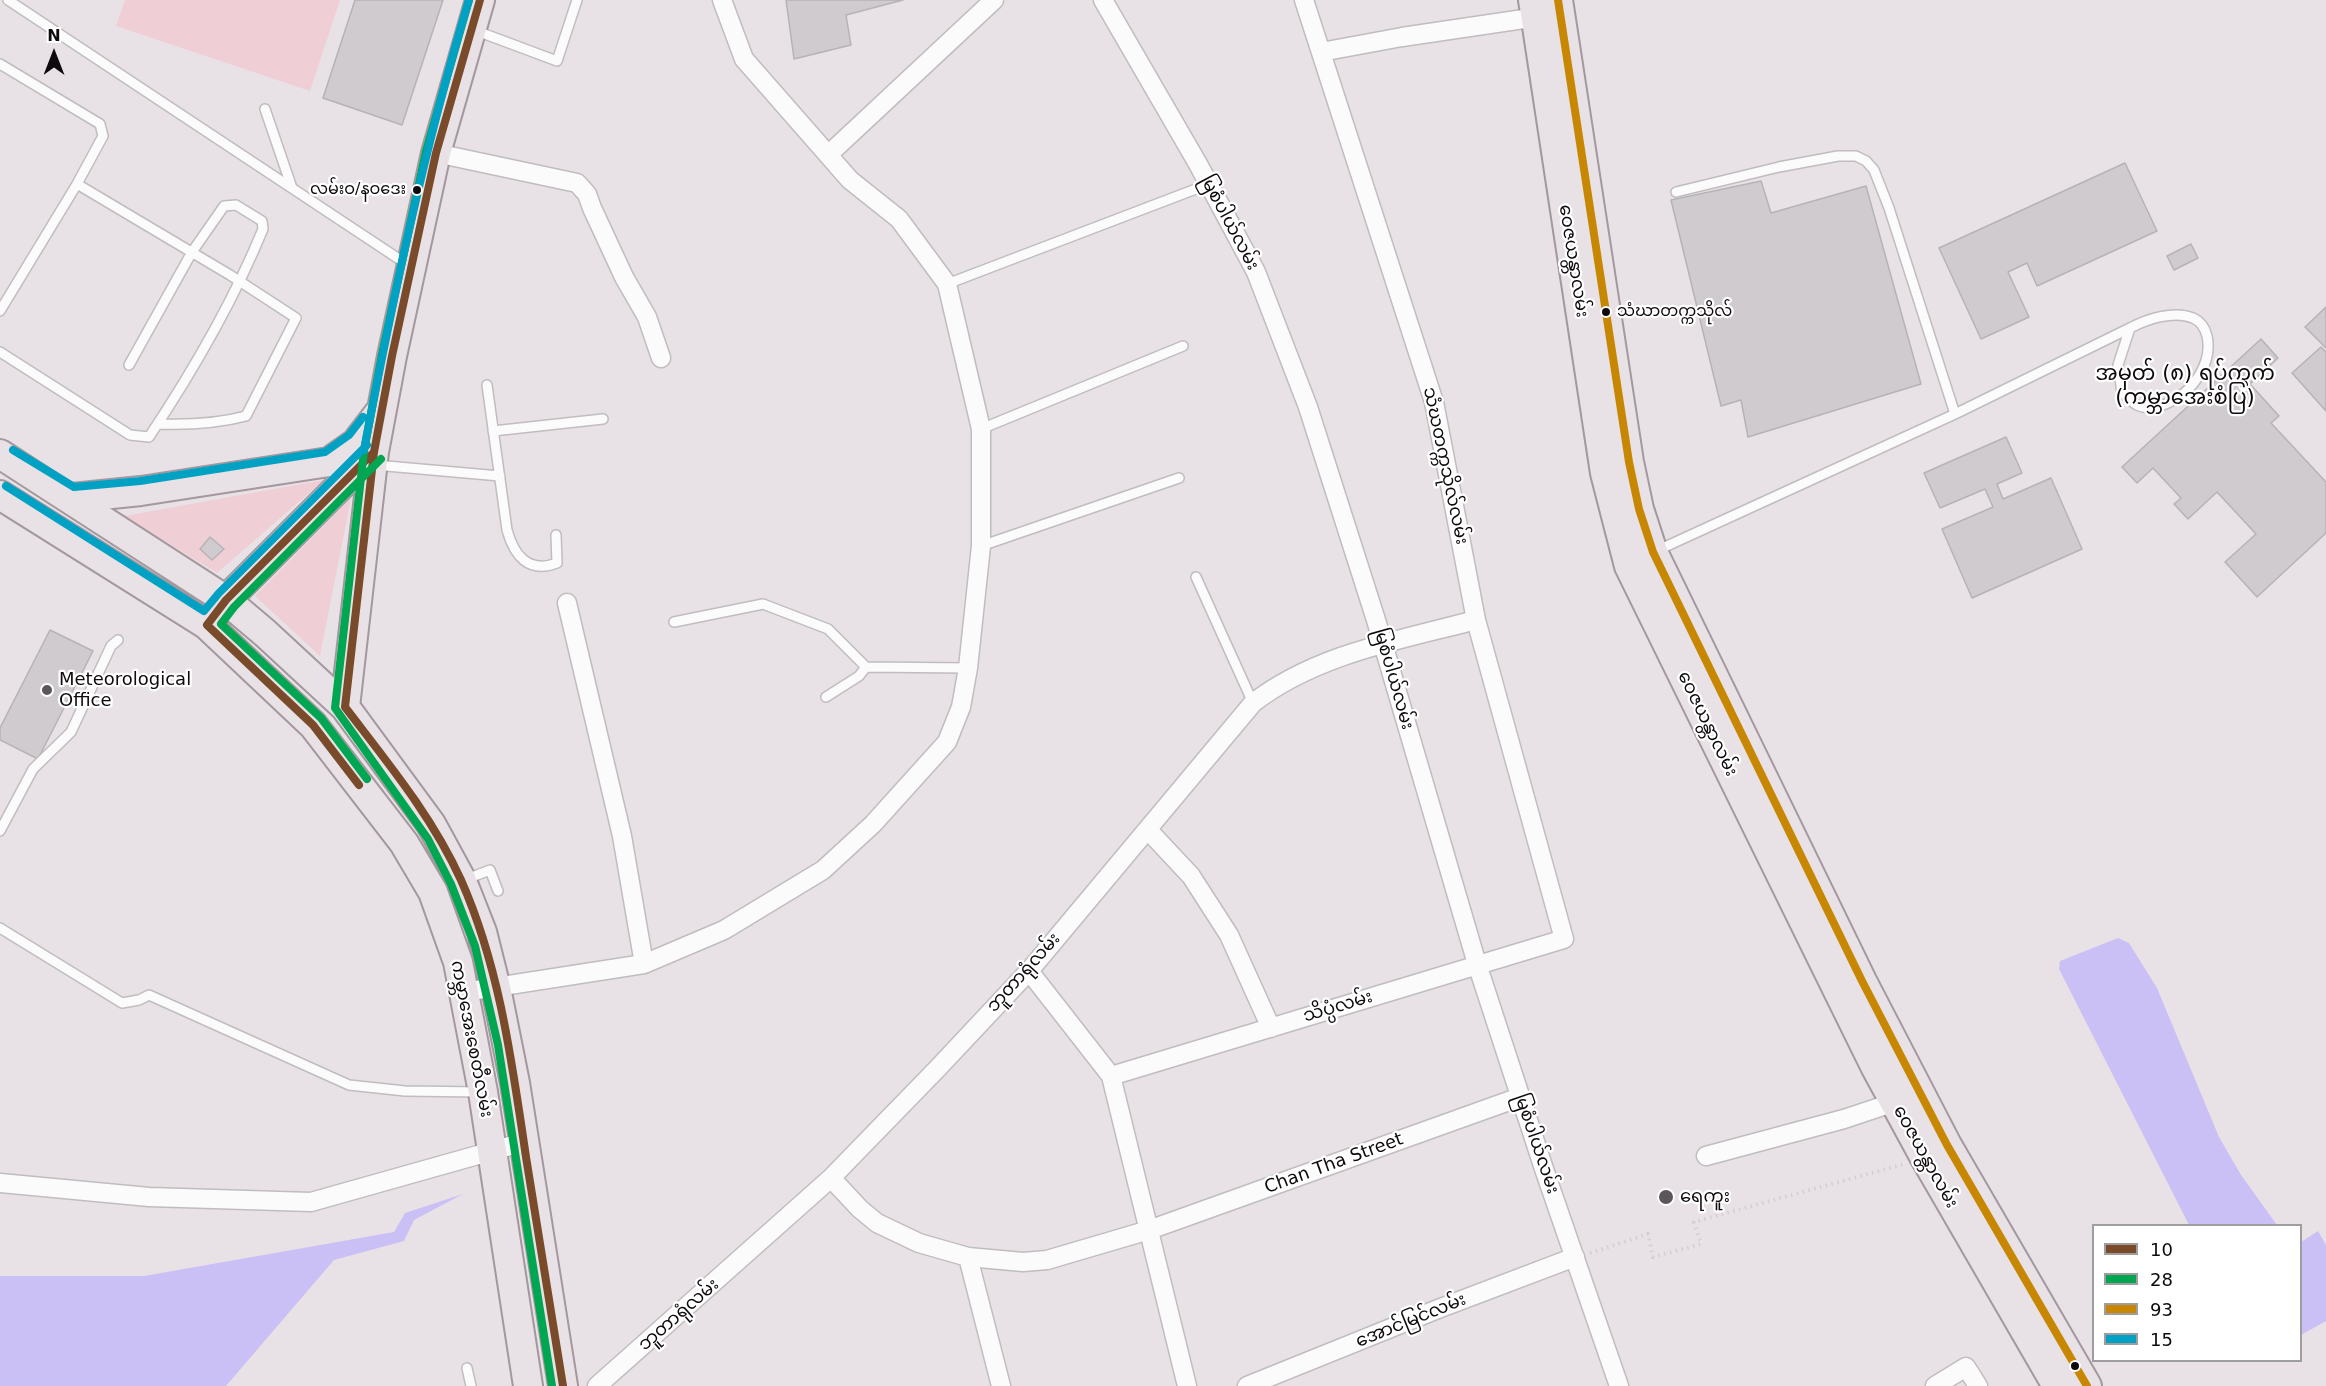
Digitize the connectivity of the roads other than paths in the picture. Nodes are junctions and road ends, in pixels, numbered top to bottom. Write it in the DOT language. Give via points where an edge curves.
graph roads {
  1 [pos="8,0"];
  2 [pos="480,0"];
  3 [pos="577,0"];
  4 [pos="722,0"];
  5 [pos="994,0"];
  6 [pos="1103,0"];
  7 [pos="1304,0"];
  8 [pos="1547,8"];
  9 [pos="471,29"];
  10 [pos="1321,52"];
  11 [pos="0,64"];
  12 [pos="266,109"];
  13 [pos="436,153"];
  14 [pos="828,155"];
  15 [pos="78,184"];
  16 [pos="1209,184"];
  17 [pos="292,188"];
  18 [pos="1676,192"];
  19 [pos="192,252"];
  20 [pos="410,266"];
  21 [pos="241,282"];
  22 [pos="947,284"];
  23 [pos="0,311"];
  24 [pos="2130,328"];
  25 [pos="1183,346"];
  26 [pos="0,352"];
  27 [pos="661,358"];
  28 [pos="129,365"];
  29 [pos="487,385"];
  30 [pos="382,409"];
  31 [pos="1955,414"];
  32 [pos="603,419"];
  33 [pos="158,424"];
  34 [pos="981,429"];
  35 [pos="493,431"];
  36 [pos="0,454"];
  37 [pos="373,459"];
  38 [pos="500,476"];
  39 [pos="1179,478"];
  40 [pos="0,495"];
  41 [pos="72,498"];
  42 [pos="556,535"];
  43 [pos="981,546"];
  44 [pos="1653,552"];
  45 [pos="1196,577"];
  46 [pos="226,600"];
  47 [pos="567,603"];
  48 [pos="1476,620"];
  49 [pos="674,622"];
  50 [pos="207,625"];
  51 [pos="118,640"];
  52 [pos="1383,645"];
  53 [pos="866,667"];
  54 [pos="968,668"];
  55 [pos="826,697"];
  56 [pos="1253,703"];
  57 [pos="345,707"];
  58 [pos="1148,830"];
  59 [pos="0,831"];
  60 [pos="462,881"];
  61 [pos="498,891"];
  62 [pos="0,928"];
  63 [pos="1564,939"];
  64 [pos="644,964"];
  65 [pos="1477,964"];
  66 [pos="1029,971"];
  67 [pos="496,988"];
  68 [pos="464,992"];
  69 [pos="1272,1028"];
  70 [pos="1112,1076"];
  71 [pos="483,1092"];
  72 [pos="1520,1097"];
  73 [pos="1895,1102"];
  74 [pos="524,1142"];
  75 [pos="492,1149"];
  76 [pos="1706,1156"];
  77 [pos="831,1178"];
  78 [pos="0,1183"];
  79 [pos="1149,1230"];
  80 [pos="968,1257"];
  81 [pos="1575,1257"];
  82 [pos="467,1368"];
  83 [pos="471,1386"];
  84 [pos="528,1386"];
  85 [pos="562,1386"];
  86 [pos="597,1386"];
  87 [pos="1001,1386"];
  88 [pos="1186,1386"];
  89 [pos="1247,1386"];
  90 [pos="1619,1386"];
  91 [pos="1935,1386"];
  92 [pos="1978,1386"];
  93 [pos="2057,1386"];
  94 [pos="2087,1386"];
  1 -- 17 [label="lane"];
  2 -- 9 [label="main road"];
  3 -- 9 [label="lane" via="557,61"];
  4 -- 14 [label="street" via="744,59"];
  5 -- 14 [label="street"];
  6 -- 16 [label="street, မြစံပါယ်လမ်း"];
  7 -- 10 [label="street, သံဃတက္ကသိုလ်လမ်း"];
  8 -- 10 [label="street"];
  8 -- 44 [label="main road, ဝေဇယန္တာလမ်း" via="1629,462"];
  8 -- 73 [label="main road, ဝေဇယန္တာလမ်း" via="1605,473 1629,566"];
  9 -- 13 [label="main road"];
  10 -- 48 [label="street, သံဃတက္ကသိုလ်လမ်း" via="1434,402"];
  11 -- 15 [label="lane" via="100,124 103,136"];
  12 -- 17 [label="lane"];
  13 -- 20 [label="main road"];
  13 -- 27 [label="street" via="577,183 587,194 624,277 647,317"];
  14 -- 22 [label="street" via="850,180 899,219"];
  15 -- 19 [label="lane"];
  15 -- 23 [label="lane"];
  16 -- 22 [label="lane"];
  16 -- 52 [label="street, မြစံပါယ်လမ်း" via="1256,272 1308,406"];
  17 -- 20 [label="lane"];
  18 -- 31 [label="lane" via="1838,156 1856,156 1866,161 1874,170 1889,208"];
  19 -- 21 [label="lane"];
  19 -- 21 [label="lane" via="224,206 236,205 262,221 263,229"];
  19 -- 28 [label="lane"];
  20 -- 30 [label="main road"];
  21 -- 33 [label="lane"];
  21 -- 33 [label="lane" via="296,318 246,416 220,422"];
  22 -- 34 [label="street"];
  24 -- 24 [label="lane" via="2142,322 2180,316 2194,318 2205,328 2209,346 2204,366 2194,383 2176,400 2157,408 2137,405 2122,393 2118,365"];
  24 -- 31 [label="lane"];
  25 -- 34 [label="lane"];
  26 -- 33 [label="lane" via="130,435 149,437"];
  29 -- 35 [label="lane"];
  30 -- 37 [label="main road"];
  30 -- 41 [label="main road" via="356,443 329,462"];
  31 -- 44 [label="lane"];
  32 -- 35 [label="lane"];
  34 -- 43 [label="street"];
  35 -- 38 [label="lane"];
  36 -- 41 [label="main road"];
  37 -- 38 [label="lane"];
  37 -- 46 [label="main road"];
  37 -- 57 [label="main road"];
  38 -- 42 [label="lane" via="507,530 512,548 521,559 545,568 556,563"];
  39 -- 43 [label="lane"];
  40 -- 50 [label="main road, ကမ္ဘာအေးစေတီလမ်း"];
  41 -- 46 [label="main road"];
  43 -- 54 [label="street"];
  44 -- 94 [label="main road, ဝေဇယန္တာလမ်း" via="1941,1135"];
  45 -- 56 [label="lane"];
  46 -- 50 [label="main road"];
  46 -- 57 [label="main road, ကမ္ဘာအေးစေတီလမ်း"];
  47 -- 64 [label="street" via="622,836"];
  48 -- 52 [label="street, ဘူတာရုံလမ်း"];
  48 -- 63 [label="street, သံဃတက္ကသိုလ်လမ်း"];
  49 -- 53 [label="lane" via="763,604 828,628"];
  50 -- 68 [label="main road, ကမ္ဘာအေးစေတီလမ်း" via="313,725 404,843 433,892 458,962"];
  51 -- 59 [label="lane" via="111,646 71,732 33,769"];
  52 -- 56 [label="street, ဘူတာရုံလမ်း" via="1311,668 1275,686"];
  52 -- 65 [label="street, မြစံပါယ်လမ်း"];
  53 -- 54 [label="lane"];
  53 -- 55 [label="lane"];
  54 -- 64 [label="street" via="961,707 947,742 873,824 824,870 724,930"];
  56 -- 58 [label="street, ဘူတာရုံလမ်း"];
  57 -- 60 [label="main road, ကမ္ဘာအေးစေတီလမ်း" via="431,824"];
  58 -- 66 [label="street, ဘူတာရုံလမ်း"];
  58 -- 69 [label="street" via="1191,876 1229,935"];
  60 -- 61 [label="lane" via="490,870"];
  60 -- 67 [label="main road, ကမ္ဘာအေးစေတီလမ်း" via="482,932"];
  62 -- 71 [label="lane" via="122,1003 149,995 349,1085 405,1091"];
  63 -- 65 [label="street, သိပ္ပံလမ်း"];
  64 -- 67 [label="street"];
  65 -- 69 [label="street, သိပ္ပံလမ်း"];
  65 -- 72 [label="street, မြစံပါယ်လမ်း"];
  66 -- 70 [label="street"];
  66 -- 77 [label="street, ဘူတာရုံလမ်း"];
  67 -- 68 [label="street"];
  67 -- 74 [label="main road, ကမ္ဘာအေးစေတီလမ်း"];
  68 -- 71 [label="main road, ကမ္ဘာအေးစေတီလမ်း"];
  69 -- 70 [label="street, သိပ္ပံလမ်း"];
  70 -- 79 [label="street"];
  71 -- 75 [label="main road, ကမ္ဘာအေးစေတီလမ်း"];
  72 -- 79 [label="street, Chan Tha Street"];
  72 -- 81 [label="street, မြစံပါယ်လမ်း"];
  73 -- 76 [label="street"];
  73 -- 93 [label="main road, ဝေဇယန္တာလမ်း"];
  74 -- 75 [label="street"];
  74 -- 85 [label="main road, ကမ္ဘာအေးစေတီလမ်း"];
  75 -- 78 [label="street" via="311,1202 149,1197"];
  75 -- 84 [label="main road, ကမ္ဘာအေးစေတီလမ်း"];
  77 -- 80 [label="street, Chan Tha Street" via="877,1223 920,1243"];
  77 -- 86 [label="street, ဘူတာရုံလမ်း"];
  79 -- 80 [label="street, Chan Tha Street" via="1047,1260"];
  79 -- 88 [label="street"];
  80 -- 87 [label="street"];
  81 -- 89 [label="street, အောင်မြင်လမ်း"];
  81 -- 90 [label="street, မြစံပါယ်လမ်း"];
  82 -- 83 [label="lane"];
  91 -- 92 [label="street" via="1966,1367"];
}
